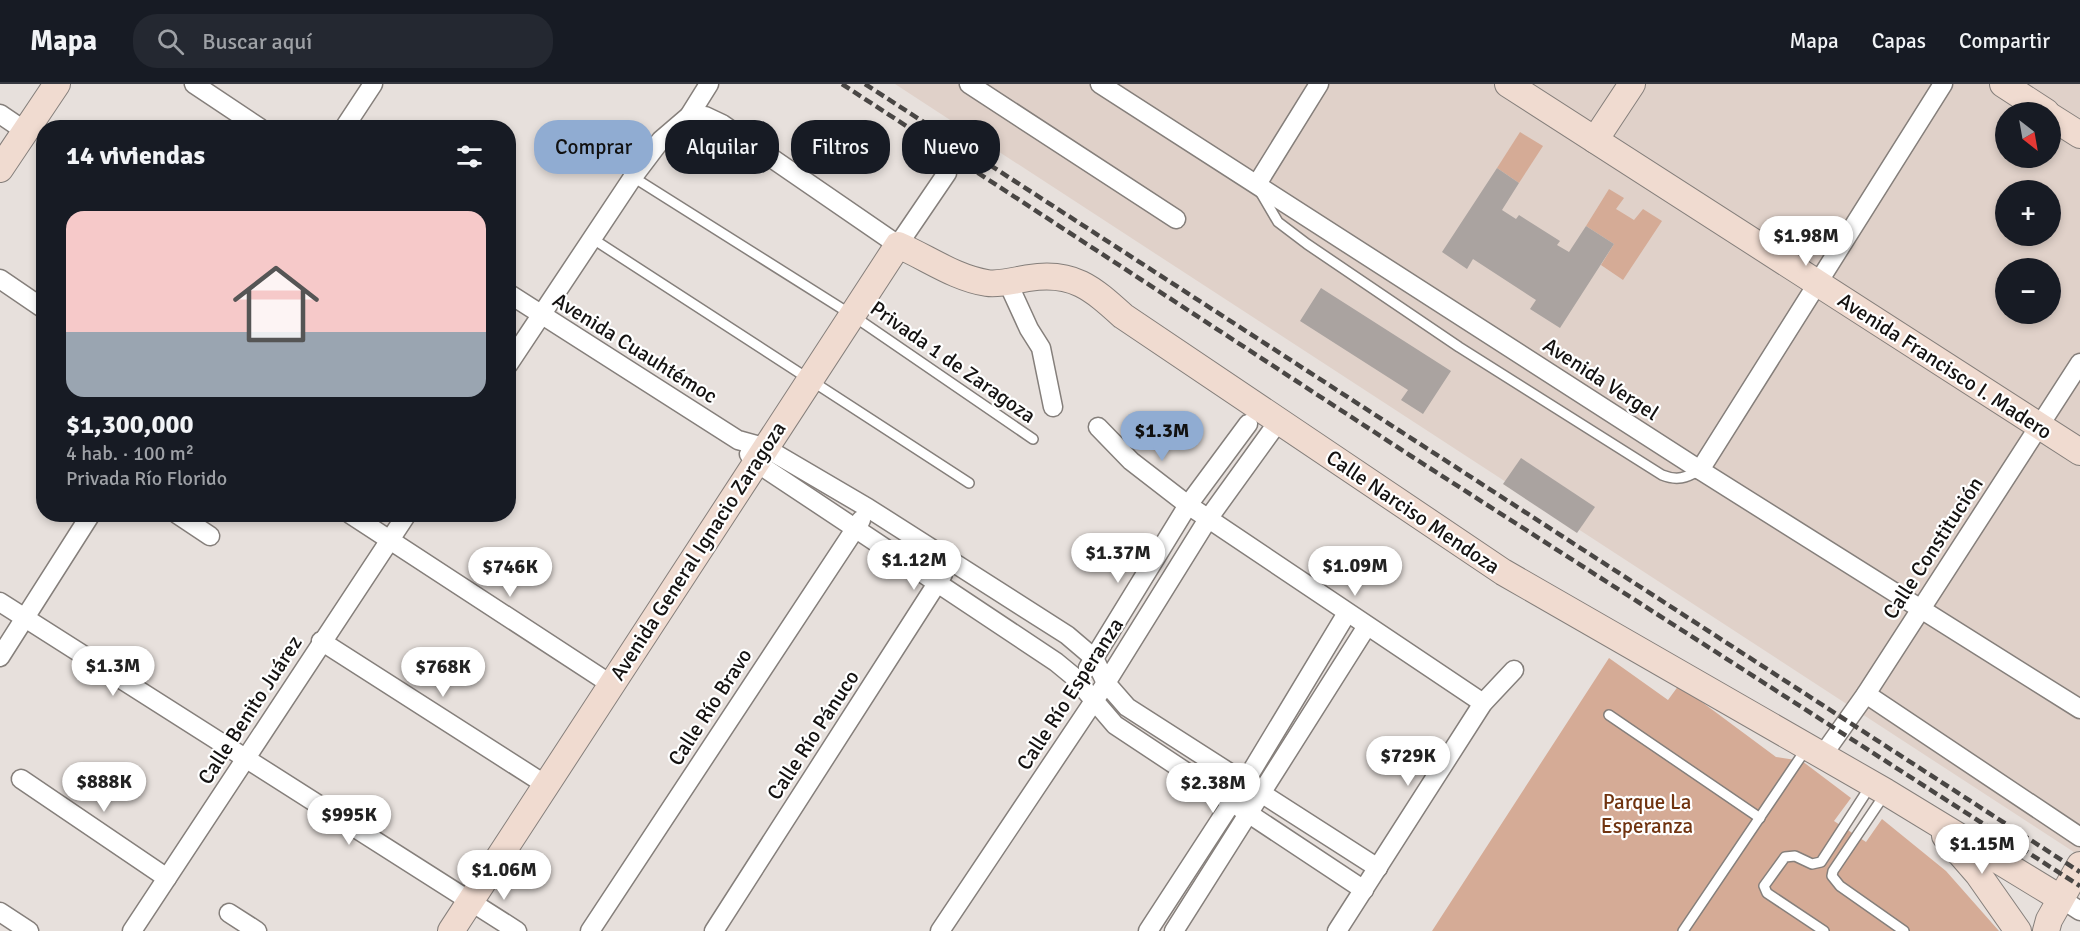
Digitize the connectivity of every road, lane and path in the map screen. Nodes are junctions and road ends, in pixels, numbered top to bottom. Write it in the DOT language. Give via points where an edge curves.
graph roads {
  1 [pos="57,84"];
  2 [pos="194,84"];
  3 [pos="373,84"];
  4 [pos="709,84"];
  5 [pos="969,84"];
  6 [pos="1100,84"];
  7 [pos="1318,84"];
  8 [pos="1508,84"];
  9 [pos="1632,84"];
  10 [pos="1943,84"];
  11 [pos="2003,84"];
  12 [pos="997,92"];
  13 [pos="2031,102"];
  14 [pos="0,114"];
  15 [pos="689,116"];
  16 [pos="248,120"];
  17 [pos="350,120"];
  18 [pos="2061,123"];
  19 [pos="25,131"];
  20 [pos="2080,135"];
  21 [pos="1595,140"];
  22 [pos="0,169"];
  23 [pos="946,174"];
  24 [pos="633,177"];
  25 [pos="1257,184"];
  26 [pos="1176,219"];
  27 [pos="593,239"];
  28 [pos="898,245"];
  29 [pos="0,279"];
  30 [pos="1007,281"];
  31 [pos="1818,284"];
  32 [pos="516,298"];
  33 [pos="36,304"];
  34 [pos="852,315"];
  35 [pos="542,316"];
  36 [pos="516,353"];
  37 [pos="2080,363"];
  38 [pos="809,378"];
  39 [pos="1053,407"];
  40 [pos="1278,422"];
  41 [pos="1248,424"];
  42 [pos="2040,426"];
  43 [pos="1098,427"];
  44 [pos="1033,439"];
  45 [pos="2080,452"];
  46 [pos="759,454"];
  47 [pos="1700,470"];
  48 [pos="969,483"];
  49 [pos="1188,505"];
  50 [pos="868,508"];
  51 [pos="1208,519"];
  52 [pos="86,522"];
  53 [pos="189,522"];
  54 [pos="362,522"];
  55 [pos="402,522"];
  56 [pos="855,529"];
  57 [pos="210,536"];
  58 [pos="389,541"];
  59 [pos="951,563"];
  60 [pos="937,584"];
  61 [pos="0,602"];
  62 [pos="1921,607"];
  63 [pos="1347,613"];
  64 [pos="25,620"];
  65 [pos="1367,626"];
  66 [pos="321,641"];
  67 [pos="0,657"];
  68 [pos="1094,658"];
  69 [pos="1514,670"];
  70 [pos="1079,683"];
  71 [pos="1106,683"];
  72 [pos="612,685"];
  73 [pos="1866,694"];
  74 [pos="1093,701"];
  75 [pos="1483,703"];
  76 [pos="2080,709"];
  77 [pos="1609,716"];
  78 [pos="1814,752"];
  79 [pos="246,761"];
  80 [pos="21,779"];
  81 [pos="1245,782"];
  82 [pos="546,785"];
  83 [pos="1879,788"];
  84 [pos="1262,793"];
  85 [pos="1230,803"];
  86 [pos="1248,815"];
  87 [pos="1927,816"];
  88 [pos="1760,818"];
  89 [pos="2080,837"];
  90 [pos="2080,865"];
  91 [pos="1378,868"];
  92 [pos="167,878"];
  93 [pos="1364,890"];
  94 [pos="471,900"];
  95 [pos="2070,904"];
  96 [pos="0,912"];
  97 [pos="229,913"];
  98 [pos="28,931"];
  99 [pos="132,931"];
  100 [pos="257,931"];
  101 [pos="451,931"];
  102 [pos="518,931"];
  103 [pos="590,931"];
  104 [pos="714,931"];
  105 [pos="940,931"];
  106 [pos="1148,931"];
  107 [pos="1174,931"];
  108 [pos="1337,931"];
  109 [pos="1683,931"];
  110 [pos="1824,931"];
  111 [pos="1904,931"];
  112 [pos="2018,931"];
  113 [pos="2046,931"];
  1 -- 19 [label="street"];
  2 -- 16 [label="street"];
  3 -- 17 [label="street"];
  4 -- 15 [label="street"];
  5 -- 12 [label="street"];
  6 -- 25 [label="street, Avenida Vergel"];
  7 -- 25 [label="street"];
  8 -- 21 [label="street, Avenida Francisco I. Madero"];
  9 -- 21 [label="street"];
  10 -- 31 [label="street"];
  11 -- 13 [label="street"];
  12 -- 26 [label="street"];
  14 -- 19 [label="street"];
  15 -- 24 [label="street" via="661,140"];
  15 -- 28 [label="street" via="705,116 722,124"];
  18 -- 20 [label="street"];
  19 -- 22 [label="street"];
  21 -- 31 [label="street, Avenida Francisco I. Madero"];
  23 -- 28 [label="street, Avenida General Ignacio Zaragoza"];
  24 -- 27 [label="street"];
  24 -- 34 [label="lane, Privada 1 de Zaragoza"];
  25 -- 47 [label="street, Avenida Vergel"];
  25 -- 47 [label="lane" via="1278,222 1459,347 1662,475 1673,480"];
  27 -- 35 [label="street"];
  27 -- 38 [label="lane"];
  28 -- 30 [label="street, Calle Narciso Mendoza" via="954,275 990,284"];
  28 -- 34 [label="street, Avenida General Ignacio Zaragoza"];
  29 -- 33 [label="street"];
  30 -- 39 [label="street" via="1041,348"];
  30 -- 40 [label="street, Calle Narciso Mendoza" via="1044,275 1077,281"];
  31 -- 42 [label="street, Avenida Francisco I. Madero"];
  31 -- 47 [label="street"];
  32 -- 35 [label="street, Avenida Cuauhtémoc"];
  34 -- 38 [label="street, Avenida General Ignacio Zaragoza"];
  34 -- 44 [label="lane, Privada 1 de Zaragoza"];
  35 -- 36 [label="street"];
  35 -- 46 [label="street, Avenida Cuauhtémoc"];
  37 -- 42 [label="street, Calle Constitución"];
  38 -- 46 [label="street, Avenida General Ignacio Zaragoza"];
  38 -- 48 [label="lane"];
  40 -- 51 [label="street, Calle Río Esperanza"];
  40 -- 78 [label="street, Calle Narciso Mendoza" via="1503,572"];
  41 -- 49 [label="street, Calle Río Esperanza"];
  42 -- 45 [label="street, Avenida Francisco I. Madero"];
  42 -- 62 [label="street, Calle Constitución"];
  43 -- 49 [label="street" via="1131,461"];
  46 -- 50 [label="street, Avenida Cuauhtémoc"];
  46 -- 56 [label="street, Avenida Cuauhtémoc"];
  46 -- 72 [label="street, Avenida General Ignacio Zaragoza"];
  47 -- 62 [label="street, Avenida Vergel"];
  49 -- 51 [label="street"];
  49 -- 68 [label="street, Calle Río Esperanza"];
  50 -- 56 [label="street, Calle Río Bravo"];
  50 -- 59 [label="street, Avenida Cuauhtémoc"];
  51 -- 63 [label="street"];
  51 -- 71 [label="street, Calle Río Esperanza"];
  52 -- 64 [label="street"];
  53 -- 57 [label="street"];
  54 -- 58 [label="street"];
  55 -- 58 [label="street, Calle Benito Juárez"];
  56 -- 60 [label="street, Avenida Cuauhtémoc"];
  56 -- 103 [label="street, Calle Río Bravo"];
  58 -- 66 [label="street, Calle Benito Juárez"];
  58 -- 72 [label="street"];
  59 -- 60 [label="street, Calle Río Pánuco"];
  59 -- 68 [label="street, Avenida Cuauhtémoc" via="1068,635"];
  60 -- 70 [label="street, Avenida Cuauhtémoc" via="1056,662"];
  60 -- 104 [label="street, Calle Río Pánuco"];
  61 -- 64 [label="street"];
  62 -- 73 [label="street, Calle Constitución"];
  62 -- 76 [label="street, Avenida Vergel"];
  63 -- 65 [label="street"];
  63 -- 81 [label="street"];
  64 -- 67 [label="street"];
  64 -- 79 [label="street"];
  65 -- 75 [label="street"];
  65 -- 84 [label="street"];
  66 -- 79 [label="street, Calle Benito Juárez"];
  66 -- 82 [label="street"];
  68 -- 70 [label="street, Calle Río Esperanza"];
  68 -- 71 [label="street, Avenida Cuauhtémoc"];
  69 -- 75 [label="street"];
  70 -- 74 [label="street, Avenida Cuauhtémoc"];
  71 -- 74 [label="street, Calle Río Esperanza"];
  71 -- 81 [label="street, Avenida Cuauhtémoc" via="1127,707"];
  72 -- 82 [label="street, Avenida General Ignacio Zaragoza"];
  73 -- 78 [label="street, Calle Constitución"];
  73 -- 89 [label="street"];
  74 -- 85 [label="street, Avenida Cuauhtémoc" via="1115,725"];
  74 -- 105 [label="street, Calle Río Esperanza"];
  75 -- 91 [label="street"];
  77 -- 88 [label="lane"];
  78 -- 83 [label="street, Calle Narciso Mendoza"];
  78 -- 88 [label="lane"];
  79 -- 92 [label="street, Calle Benito Juárez"];
  79 -- 94 [label="street"];
  80 -- 92 [label="street"];
  81 -- 84 [label="street, Avenida Cuauhtémoc"];
  81 -- 85 [label="street"];
  82 -- 94 [label="street, Avenida General Ignacio Zaragoza"];
  83 -- 87 [label="street, Calle Narciso Mendoza"];
  83 -- 110 [label="lane" via="1821,862 1812,864 1795,856 1785,857 1764,886 1767,893"];
  83 -- 111 [label="lane" via="1832,876 1840,886"];
  84 -- 86 [label="street"];
  84 -- 91 [label="street, Avenida Cuauhtémoc"];
  85 -- 86 [label="street, Avenida Cuauhtémoc"];
  85 -- 106 [label="street"];
  86 -- 93 [label="street, Avenida Cuauhtémoc"];
  86 -- 107 [label="street"];
  87 -- 95 [label="street, Calle Narciso Mendoza"];
  87 -- 112 [label="street, Calle Narciso Mendoza" via="1978,874"];
  88 -- 109 [label="lane"];
  90 -- 95 [label="street"];
  91 -- 93 [label="street"];
  92 -- 99 [label="street, Calle Benito Juárez"];
  93 -- 108 [label="street"];
  94 -- 101 [label="street, Avenida General Ignacio Zaragoza"];
  94 -- 102 [label="street"];
  95 -- 113 [label="street"];
  96 -- 98 [label="street"];
  97 -- 100 [label="street"];
}
